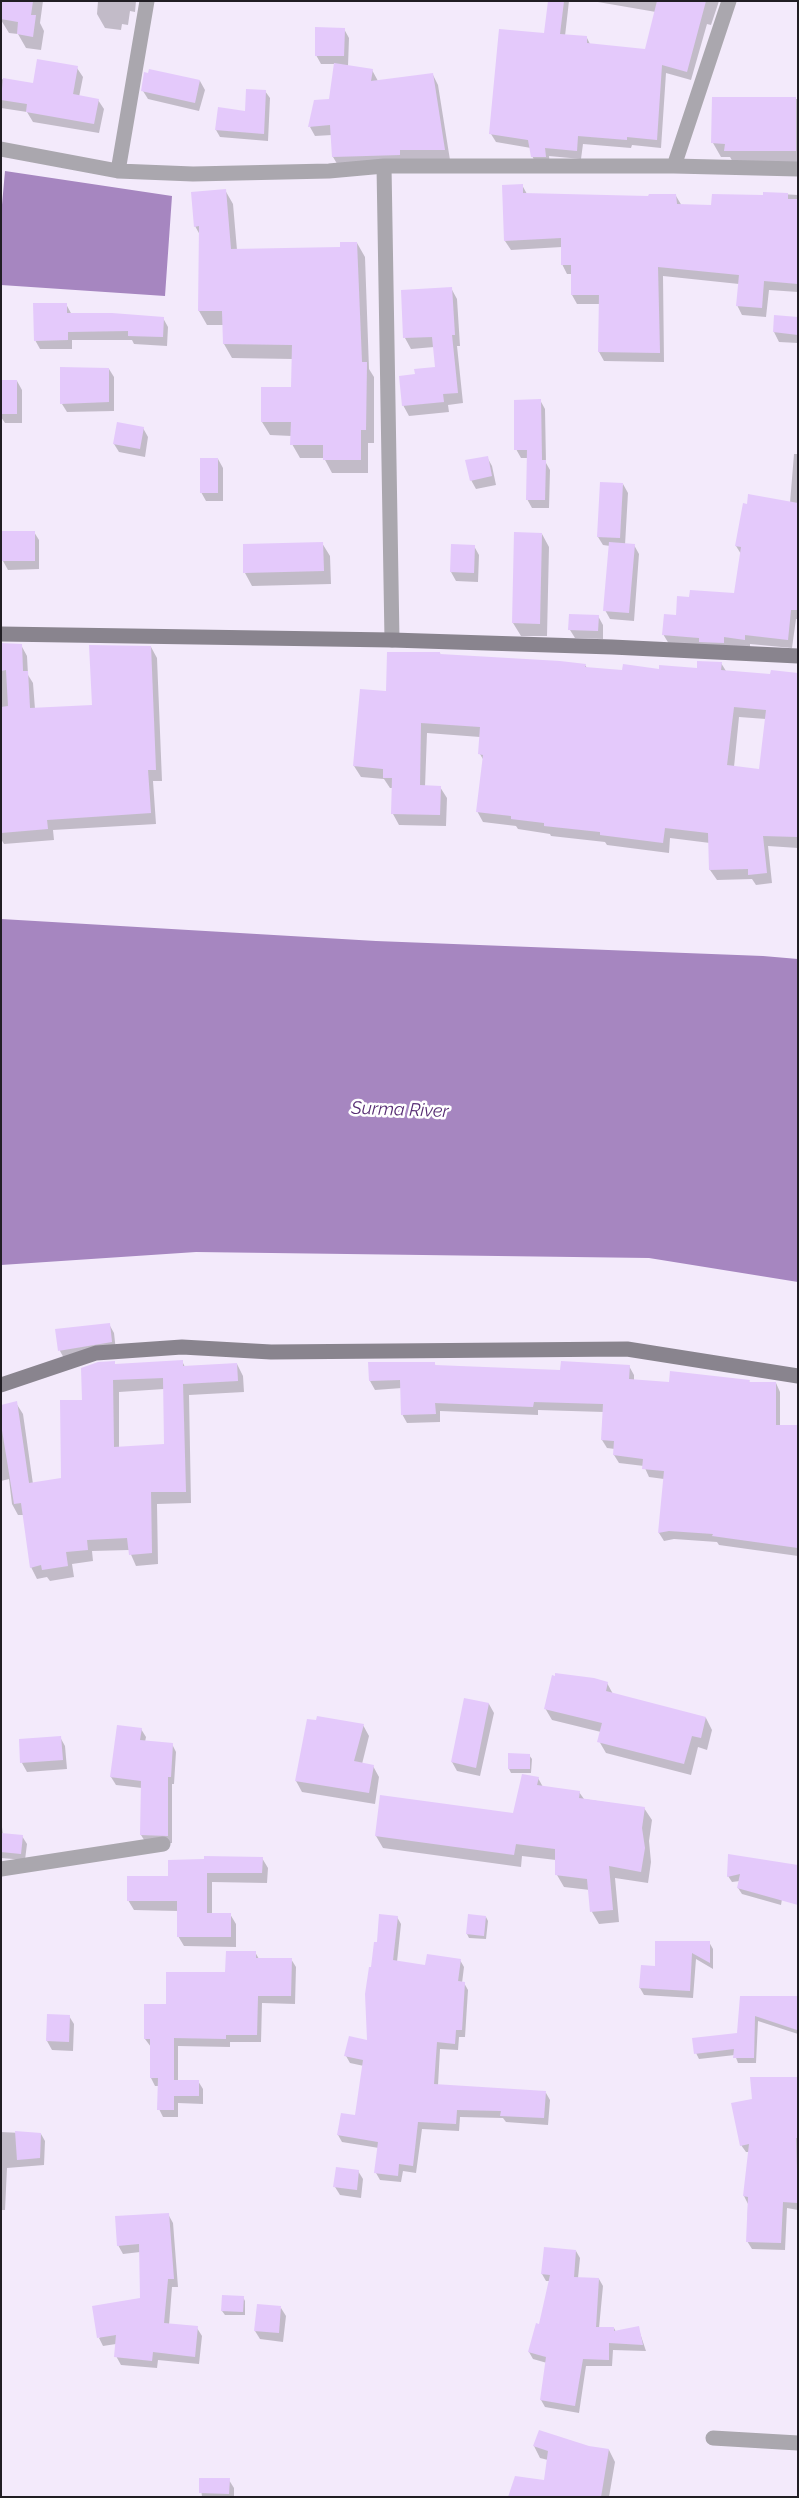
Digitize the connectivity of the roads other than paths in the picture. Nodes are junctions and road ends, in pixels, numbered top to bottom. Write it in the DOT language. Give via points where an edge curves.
graph roads {
  1 [pos="147,1"];
  2 [pos="728,1"];
  3 [pos="1,149"];
  4 [pos="384,166"];
  5 [pos="674,166"];
  6 [pos="798,169"];
  7 [pos="118,171"];
  8 [pos="1,634"];
  9 [pos="392,640"];
  10 [pos="798,656"];
  11 [pos="798,1376"];
  12 [pos="1,1385"];
  13 [pos="163,1844"];
  14 [pos="1,1869"];
  15 [pos="713,2438"];
  16 [pos="798,2443"];
  1 -- 7 [label="street"];
  2 -- 5 [label="street"];
  3 -- 7 [label="street"];
  4 -- 5 [label="street"];
  4 -- 7 [label="street" via="264,173"];
  4 -- 9 [label="street"];
  5 -- 6 [label="street"];
  8 -- 9 [label="street"];
  9 -- 10 [label="street"];
  11 -- 12 [label="street" via="627,1349 271,1352 182,1347 96,1353"];
  13 -- 14 [label="street"];
  15 -- 16 [label="street"];
}
